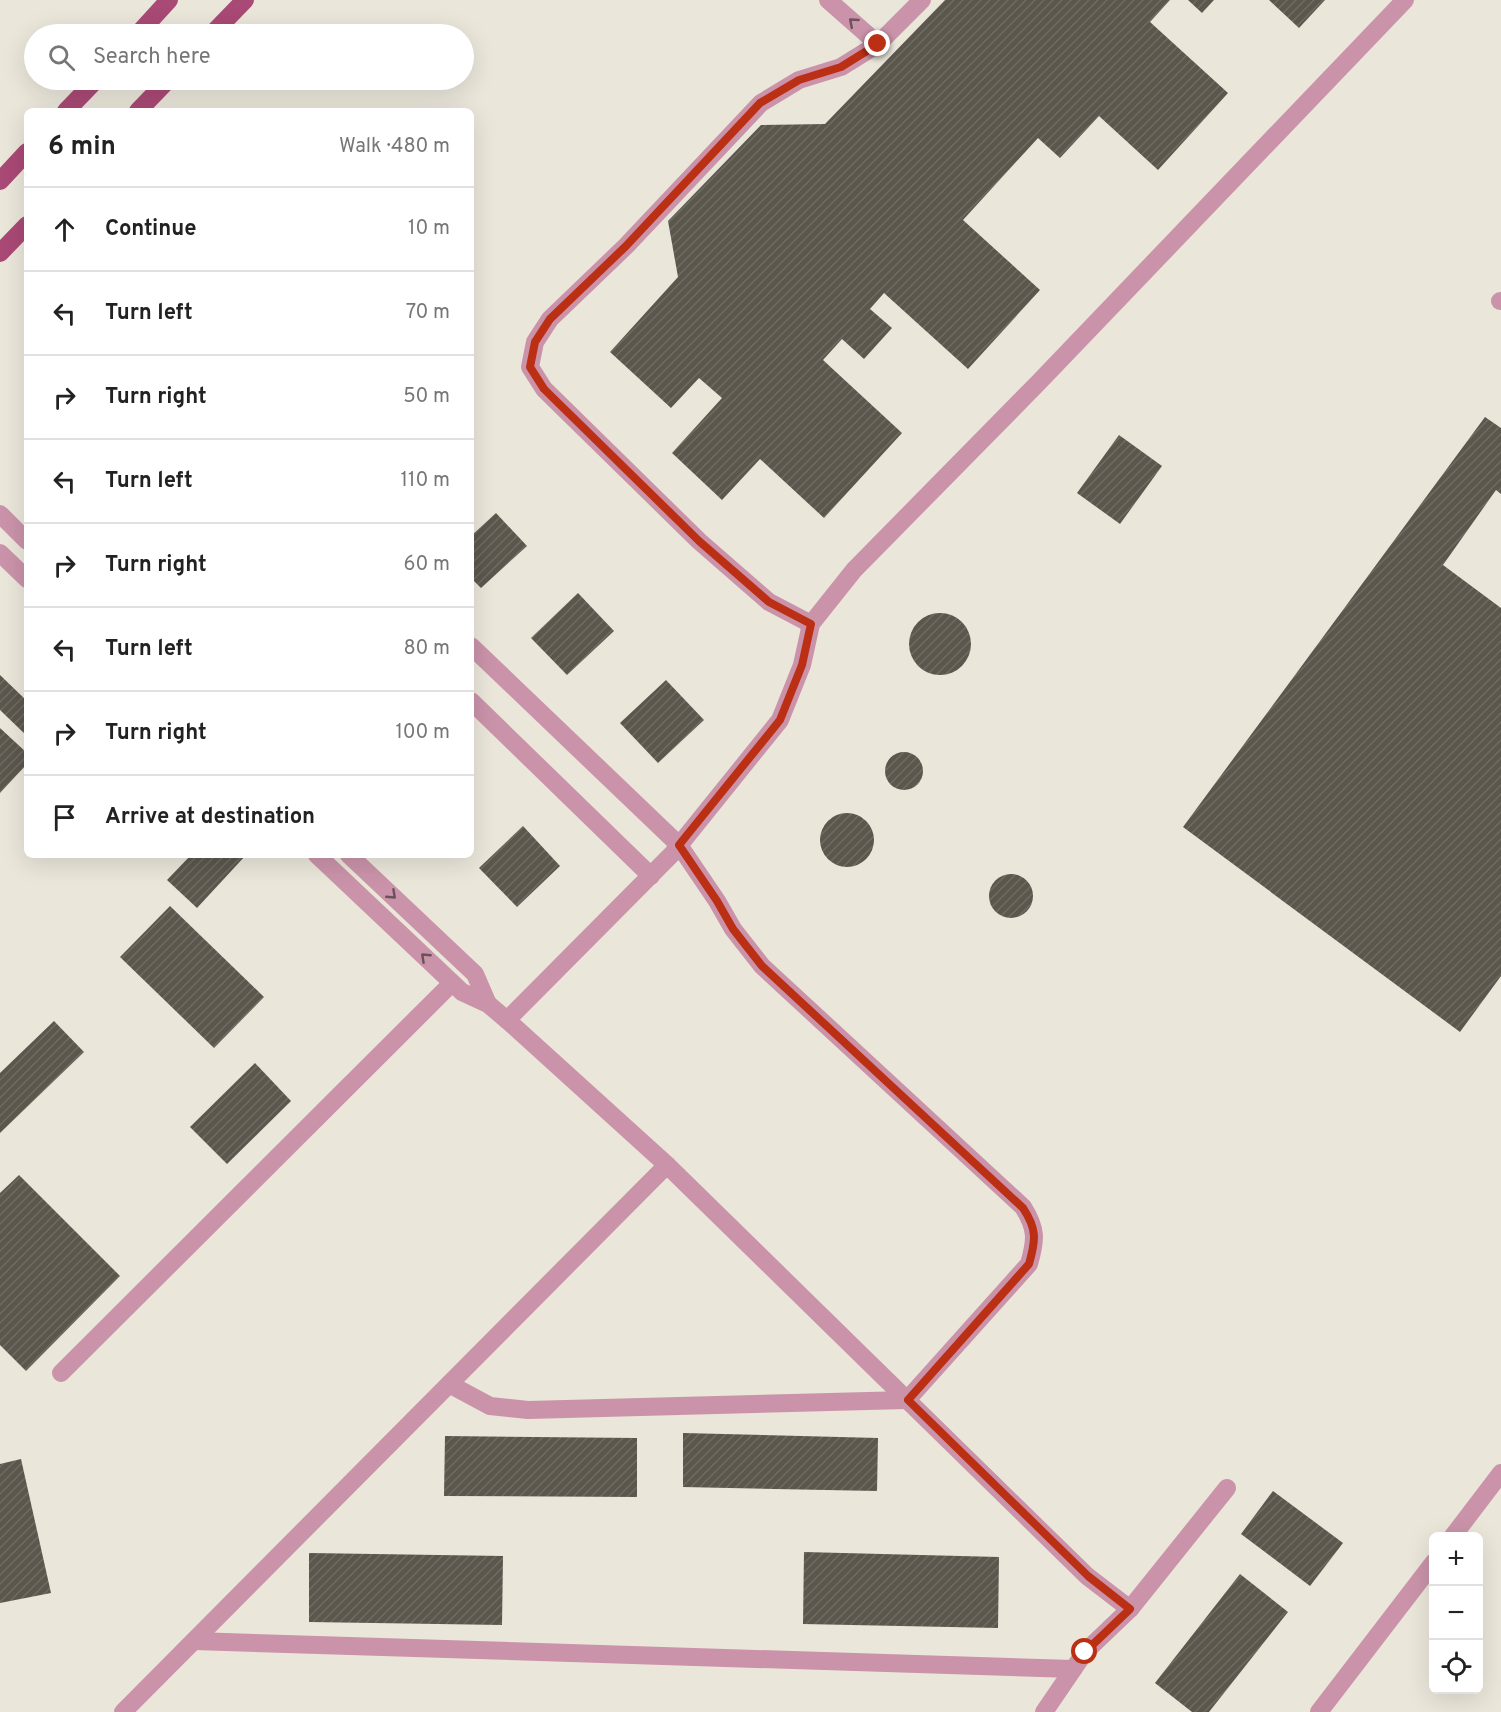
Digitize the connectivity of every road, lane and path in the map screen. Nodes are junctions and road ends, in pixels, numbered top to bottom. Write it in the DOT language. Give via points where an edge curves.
graph roads {
  1 [pos="169,0"];
  2 [pos="244,0"];
  3 [pos="828,0"];
  4 [pos="922,0"];
  5 [pos="1405,0"];
  6 [pos="147,24"];
  7 [pos="221,24"];
  8 [pos="878,44"];
  9 [pos="86,90"];
  10 [pos="158,90"];
  11 [pos="69,108"];
  12 [pos="141,108"];
  13 [pos="24,155"];
  14 [pos="0,181"];
  15 [pos="24,228"];
  16 [pos="0,253"];
  17 [pos="0,514"];
  18 [pos="24,538"];
  19 [pos="0,553"];
  20 [pos="24,576"];
  21 [pos="811,624"];
  22 [pos="474,649"];
  23 [pos="474,704"];
  24 [pos="679,845"];
  25 [pos="320,858"];
  26 [pos="353,858"];
  27 [pos="651,876"];
  28 [pos="452,983"];
  29 [pos="488,1004"];
  30 [pos="507,1020"];
  31 [pos="667,1165"];
  32 [pos="61,1373"];
  33 [pos="449,1384"];
  34 [pos="908,1400"];
  35 [pos="1497,1486"];
  36 [pos="1227,1488"];
  37 [pos="1457,1532"];
  38 [pos="1429,1569"];
  39 [pos="1130,1609"];
  40 [pos="194,1641"];
  41 [pos="1073,1669"];
  42 [pos="123,1712"];
  43 [pos="1044,1712"];
  44 [pos="1319,1712"];
  1 -- 6 [label="main road"];
  2 -- 7 [label="main road"];
  8 -- 3 [label="street, one-way"];
  4 -- 8 [label="street"];
  5 -- 21 [label="street" via="854,570"];
  8 -- 21 [label="street" via="841,67 799,80 760,103 626,246 550,319 535,342 530,367 544,389 699,541 769,602"];
  9 -- 11 [label="main road"];
  10 -- 12 [label="main road"];
  13 -- 14 [label="main road"];
  15 -- 16 [label="main road"];
  17 -- 18 [label="street"];
  19 -- 20 [label="street"];
  21 -- 24 [label="street" via="802,665 780,720"];
  22 -- 24 [label="street"];
  23 -- 27 [label="street"];
  24 -- 27 [label="street"];
  24 -- 34 [label="street" via="762,966 1023,1208 1033,1223 1035,1243 1029,1264"];
  28 -- 25 [label="street, one-way"];
  26 -- 29 [label="street, one-way" via="475,974"];
  27 -- 30 [label="street"];
  28 -- 29 [label="street"];
  28 -- 32 [label="street"];
  29 -- 30 [label="street"];
  30 -- 31 [label="street"];
  31 -- 33 [label="street"];
  31 -- 34 [label="street"];
  33 -- 34 [label="street" via="490,1406 528,1410"];
  33 -- 40 [label="street"];
  34 -- 39 [label="street" via="1088,1576"];
  35 -- 37 [label="street"];
  36 -- 39 [label="street"];
  38 -- 44 [label="street"];
  39 -- 41 [label="street" via="1085,1652"];
  40 -- 41 [label="street"];
  40 -- 42 [label="street"];
  41 -- 43 [label="street"];
}
